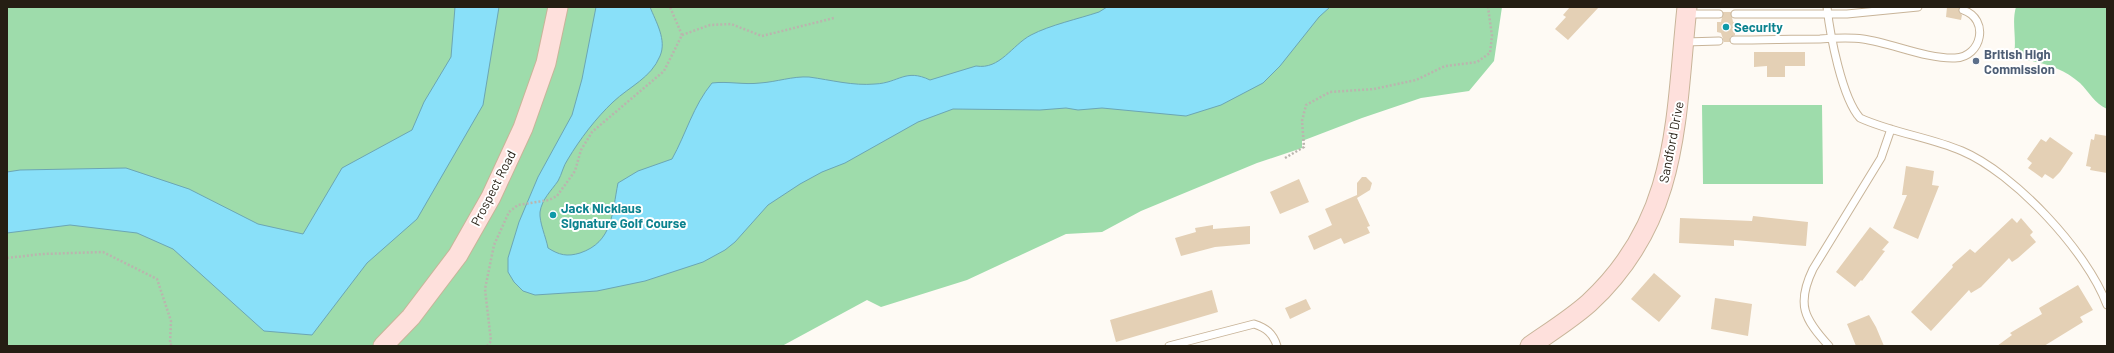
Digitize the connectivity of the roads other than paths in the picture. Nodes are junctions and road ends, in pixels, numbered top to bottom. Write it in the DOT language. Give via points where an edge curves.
graph roads {
  1 [pos="558,7"];
  2 [pos="1918,7"];
  3 [pos="1687,10"];
  4 [pos="1828,10"];
  5 [pos="1963,10"];
  6 [pos="1719,14"];
  7 [pos="1735,14"];
  8 [pos="1832,38"];
  9 [pos="1734,40"];
  10 [pos="1719,41"];
  11 [pos="1684,42"];
  12 [pos="1891,129"];
  13 [pos="2107,305"];
  14 [pos="383,346"];
  15 [pos="1169,346"];
  16 [pos="1277,346"];
  17 [pos="1530,346"];
  18 [pos="1829,346"];
  1 -- 14 [label="street, Prospect Road" via="546,63 523,128 491,197 458,255 411,317"];
  2 -- 4 [label="lane" via="1865,13"];
  3 -- 6 [label="lane"];
  3 -- 11 [label="street, Sandford Drive"];
  4 -- 7 [label="lane"];
  4 -- 8 [label="lane"];
  5 -- 8 [label="lane" via="1972,14 1978,21 1980,34 1973,50 1960,58 1860,38"];
  8 -- 9 [label="lane"];
  8 -- 12 [label="lane" via="1848,97 1856,113 1860,118"];
  10 -- 11 [label="lane"];
  11 -- 17 [label="street, Sandford Drive" via="1680,100 1673,148 1651,217 1630,254 1589,303"];
  12 -- 13 [label="lane" via="1961,150 1996,170 2038,207 2078,252 2102,290"];
  12 -- 18 [label="lane" via="1881,158 1805,286 1803,299 1806,315"];
  15 -- 16 [label="lane" via="1254,324 1267,328"];
}
